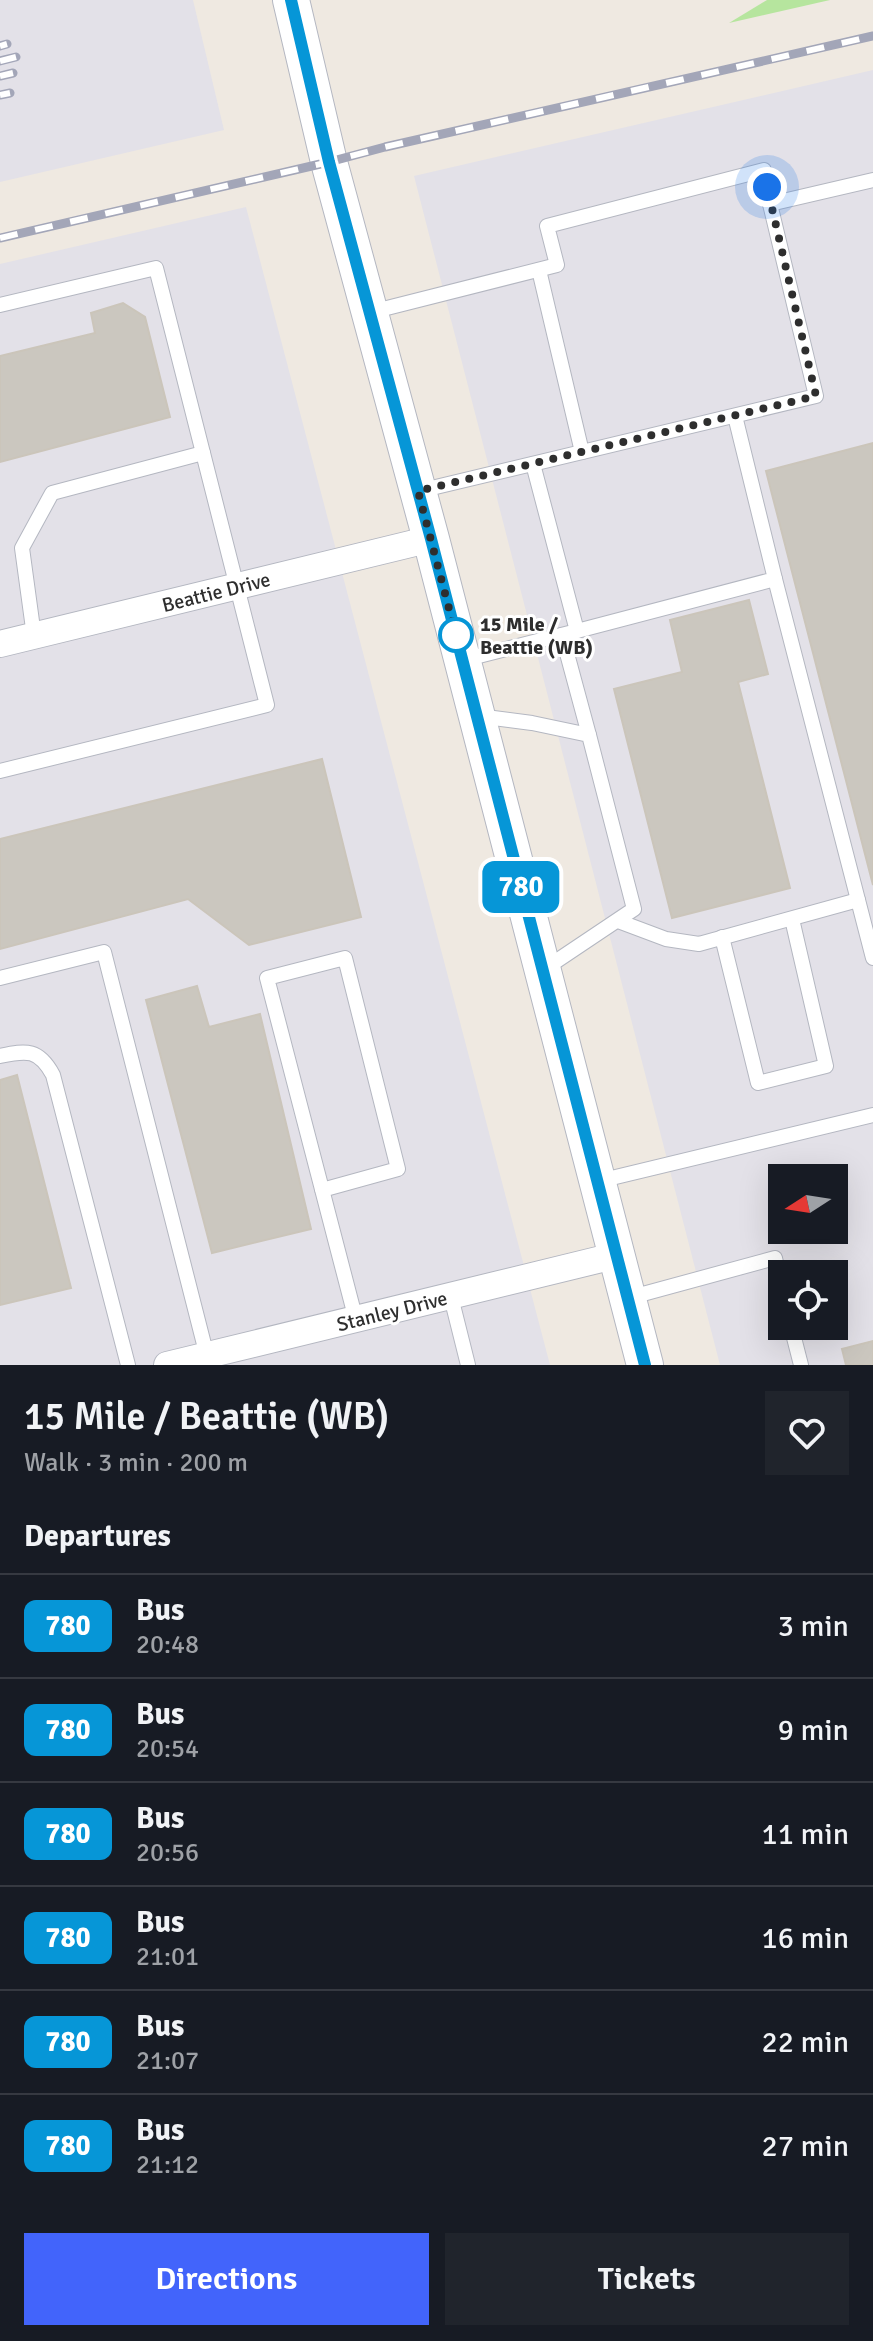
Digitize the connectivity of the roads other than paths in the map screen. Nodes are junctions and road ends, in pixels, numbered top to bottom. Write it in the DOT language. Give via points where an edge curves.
graph roads {
  1 [pos="291,0"];
  2 [pos="873,180"];
  3 [pos="770,204"];
  4 [pos="539,270"];
  5 [pos="0,305"];
  6 [pos="371,312"];
  7 [pos="735,416"];
  8 [pos="582,452"];
  9 [pos="203,453"];
  10 [pos="533,464"];
  11 [pos="418,491"];
  12 [pos="431,539"];
  13 [pos="775,579"];
  14 [pos="238,586"];
  15 [pos="577,631"];
  16 [pos="562,635"];
  17 [pos="34,636"];
  18 [pos="0,644"];
  19 [pos="462,660"];
  20 [pos="477,716"];
  21 [pos="589,735"];
  22 [pos="0,771"];
  23 [pos="858,900"];
  24 [pos="792,919"];
  25 [pos="618,921"];
  26 [pos="722,937"];
  27 [pos="873,958"];
  28 [pos="542,971"];
  29 [pos="0,978"];
  30 [pos="0,1056"];
  31 [pos="873,1115"];
  32 [pos="599,1181"];
  33 [pos="322,1190"];
  34 [pos="618,1255"];
  35 [pos="775,1260"];
  36 [pos="451,1297"];
  37 [pos="628,1298"];
  38 [pos="356,1320"];
  39 [pos="795,1340"];
  40 [pos="207,1356"];
  41 [pos="128,1365"];
  42 [pos="167,1365"];
  43 [pos="468,1365"];
  44 [pos="645,1365"];
  45 [pos="801,1365"];
  1 -- 6 [label="main road"];
  2 -- 3 [label="lane"];
  3 -- 4 [label="lane" via="764,170 547,226 557,265"];
  3 -- 7 [label="lane" via="816,396"];
  4 -- 6 [label="lane"];
  4 -- 8 [label="lane"];
  5 -- 9 [label="lane" via="156,268"];
  6 -- 11 [label="main road"];
  7 -- 8 [label="lane"];
  7 -- 13 [label="lane"];
  8 -- 10 [label="lane"];
  9 -- 14 [label="lane"];
  9 -- 17 [label="lane" via="52,493 22,548"];
  10 -- 11 [label="lane"];
  10 -- 15 [label="lane"];
  11 -- 12 [label="main road"];
  12 -- 14 [label="street, Beattie Drive"];
  12 -- 19 [label="main road"];
  13 -- 15 [label="lane"];
  13 -- 23 [label="lane"];
  14 -- 17 [label="street, Beattie Drive"];
  14 -- 22 [label="lane" via="267,705"];
  15 -- 16 [label="lane"];
  16 -- 19 [label="lane"];
  16 -- 21 [label="lane"];
  17 -- 18 [label="street, Beattie Drive"];
  19 -- 20 [label="main road"];
  20 -- 21 [label="lane"];
  20 -- 28 [label="main road"];
  21 -- 25 [label="lane" via="634,909"];
  23 -- 24 [label="lane"];
  23 -- 27 [label="lane"];
  24 -- 26 [label="lane"];
  24 -- 26 [label="lane" via="826,1066 758,1083"];
  25 -- 26 [label="lane" via="666,939 699,944"];
  25 -- 28 [label="lane"];
  28 -- 32 [label="main road"];
  29 -- 40 [label="lane" via="104,952"];
  30 -- 41 [label="lane" via="32,1053 44,1058 53,1075"];
  31 -- 32 [label="lane"];
  32 -- 34 [label="main road"];
  33 -- 33 [label="lane" via="267,978 345,958 398,1169"];
  33 -- 38 [label="lane"];
  34 -- 36 [label="street, Stanley Drive"];
  34 -- 37 [label="main road"];
  35 -- 37 [label="lane"];
  36 -- 38 [label="street, Stanley Drive"];
  36 -- 43 [label="lane"];
  37 -- 44 [label="main road"];
  38 -- 40 [label="street, Stanley Drive"];
  39 -- 45 [label="lane"];
  40 -- 42 [label="street, Stanley Drive"];
}
